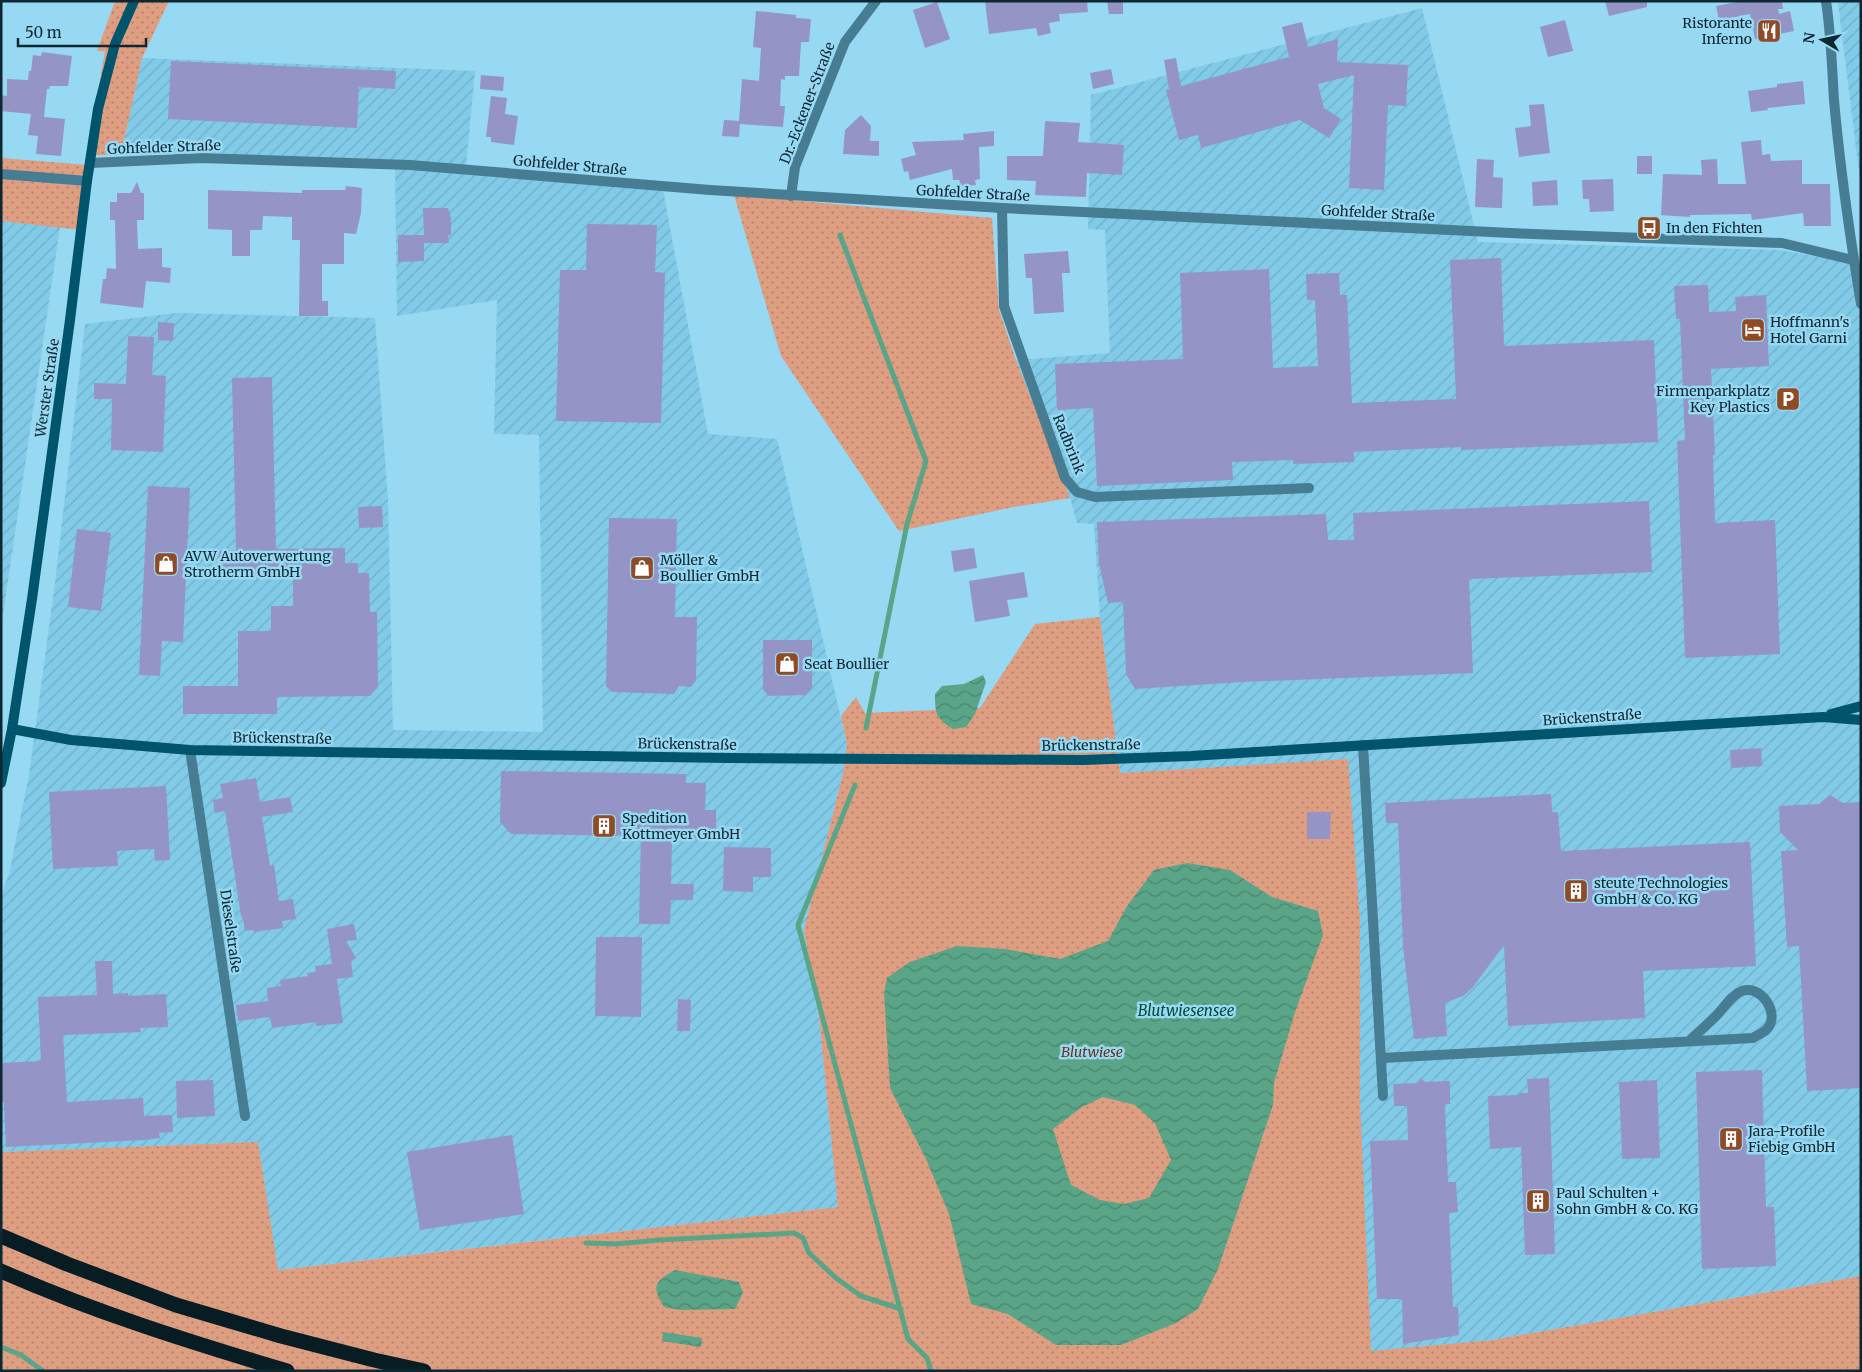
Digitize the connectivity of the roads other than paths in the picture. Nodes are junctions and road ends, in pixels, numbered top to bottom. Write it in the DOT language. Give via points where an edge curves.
graph roads {
  1 [pos="134,1"];
  2 [pos="876,1"];
  3 [pos="1826,1"];
  4 [pos="91,163"];
  5 [pos="1,174"];
  6 [pos="87,181"];
  7 [pos="791,196"];
  8 [pos="1002,208"];
  9 [pos="1853,260"];
  10 [pos="1861,304"];
  11 [pos="1309,488"];
  12 [pos="1861,706"];
  13 [pos="1823,716"];
  14 [pos="1861,720"];
  15 [pos="12,729"];
  16 [pos="1362,745"];
  17 [pos="190,750"];
  18 [pos="1,783"];
  19 [pos="1690,1040"];
  20 [pos="1382,1058"];
  21 [pos="1383,1096"];
  22 [pos="245,1116"];
  23 [pos="1,1236"];
  24 [pos="1,1271"];
  25 [pos="287,1371"];
  26 [pos="424,1371"];
  1 -- 4 [label="main road, Werster Straße" via="108,67 98,109"];
  2 -- 7 [label="street, Dr.-Eckener-Straße" via="845,42 837,60 795,167"];
  3 -- 9 [label="street"];
  4 -- 6 [label="main road, Werster Straße"];
  4 -- 7 [label="street, Gohfelder Straße" via="201,158 410,165"];
  5 -- 6 [label="street"];
  6 -- 15 [label="main road, Werster Straße"];
  7 -- 8 [label="street, Gohfelder Straße"];
  8 -- 9 [label="street, Gohfelder Straße" via="1782,243"];
  8 -- 11 [label="street, Radbrink" via="1004,306 1065,478 1077,492 1095,497"];
  9 -- 10 [label="street"];
  12 -- 13 [label="main road, Brückenstraße"];
  13 -- 14 [label="main road, Brückenstraße"];
  13 -- 16 [label="main road, Brückenstraße"];
  15 -- 17 [label="main road, Brückenstraße" via="71,740"];
  15 -- 18 [label="main road, Werster Straße"];
  16 -- 17 [label="main road, Brückenstraße" via="1083,760"];
  16 -- 20 [label="street"];
  17 -- 22 [label="street, Dieselstraße"];
  19 -- 19 [label="street" via="1753,1038 1767,1029 1771,1019 1770,1008 1763,997 1752,991 1742,991"];
  19 -- 20 [label="street"];
  20 -- 21 [label="street"];
  23 -- 26 [label="highway" via="176,1305 281,1336"];
  24 -- 25 [label="highway" via="107,1314"];
}
